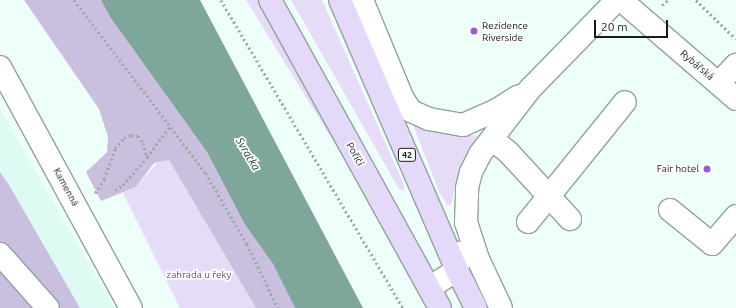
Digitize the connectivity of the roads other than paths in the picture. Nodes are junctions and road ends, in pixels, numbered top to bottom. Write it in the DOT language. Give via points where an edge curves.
graph roads {
  1 [pos="270,0"];
  2 [pos="340,0"];
  3 [pos="362,0"];
  4 [pos="617,0"];
  5 [pos="621,0"];
  6 [pos="736,65"];
  7 [pos="0,67"];
  8 [pos="719,83"];
  9 [pos="530,89"];
  10 [pos="736,99"];
  11 [pos="625,102"];
  12 [pos="492,139"];
  13 [pos="549,196"];
  14 [pos="670,210"];
  15 [pos="736,216"];
  16 [pos="570,219"];
  17 [pos="528,222"];
  18 [pos="466,223"];
  19 [pos="0,254"];
  20 [pos="457,270"];
  21 [pos="429,288"];
  22 [pos="48,308"];
  23 [pos="132,308"];
  24 [pos="440,308"];
  25 [pos="476,308"];
  26 [pos="501,308"];
  1 -- 21 [label="main road, Poříčí"];
  2 -- 20 [label="main road, 42"];
  3 -- 9 [label="street" via="403,99 411,111 435,121 463,125 495,111"];
  4 -- 9 [label="street"];
  5 -- 8 [label="street, Rybářská"];
  6 -- 8 [label="street"];
  7 -- 23 [label="street, Kamenná"];
  8 -- 10 [label="street, Rybářská"];
  9 -- 12 [label="street"];
  11 -- 13 [label="street"];
  12 -- 13 [label="street" via="510,153"];
  12 -- 18 [label="street" via="471,172 467,188"];
  13 -- 16 [label="street"];
  13 -- 17 [label="street"];
  14 -- 15 [label="street" via="712,244"];
  18 -- 20 [label="street"];
  18 -- 26 [label="street" via="478,259"];
  19 -- 22 [label="street"];
  20 -- 21 [label="street"];
  20 -- 25 [label="main road, 42"];
  21 -- 24 [label="main road, Poříčí"];
}
